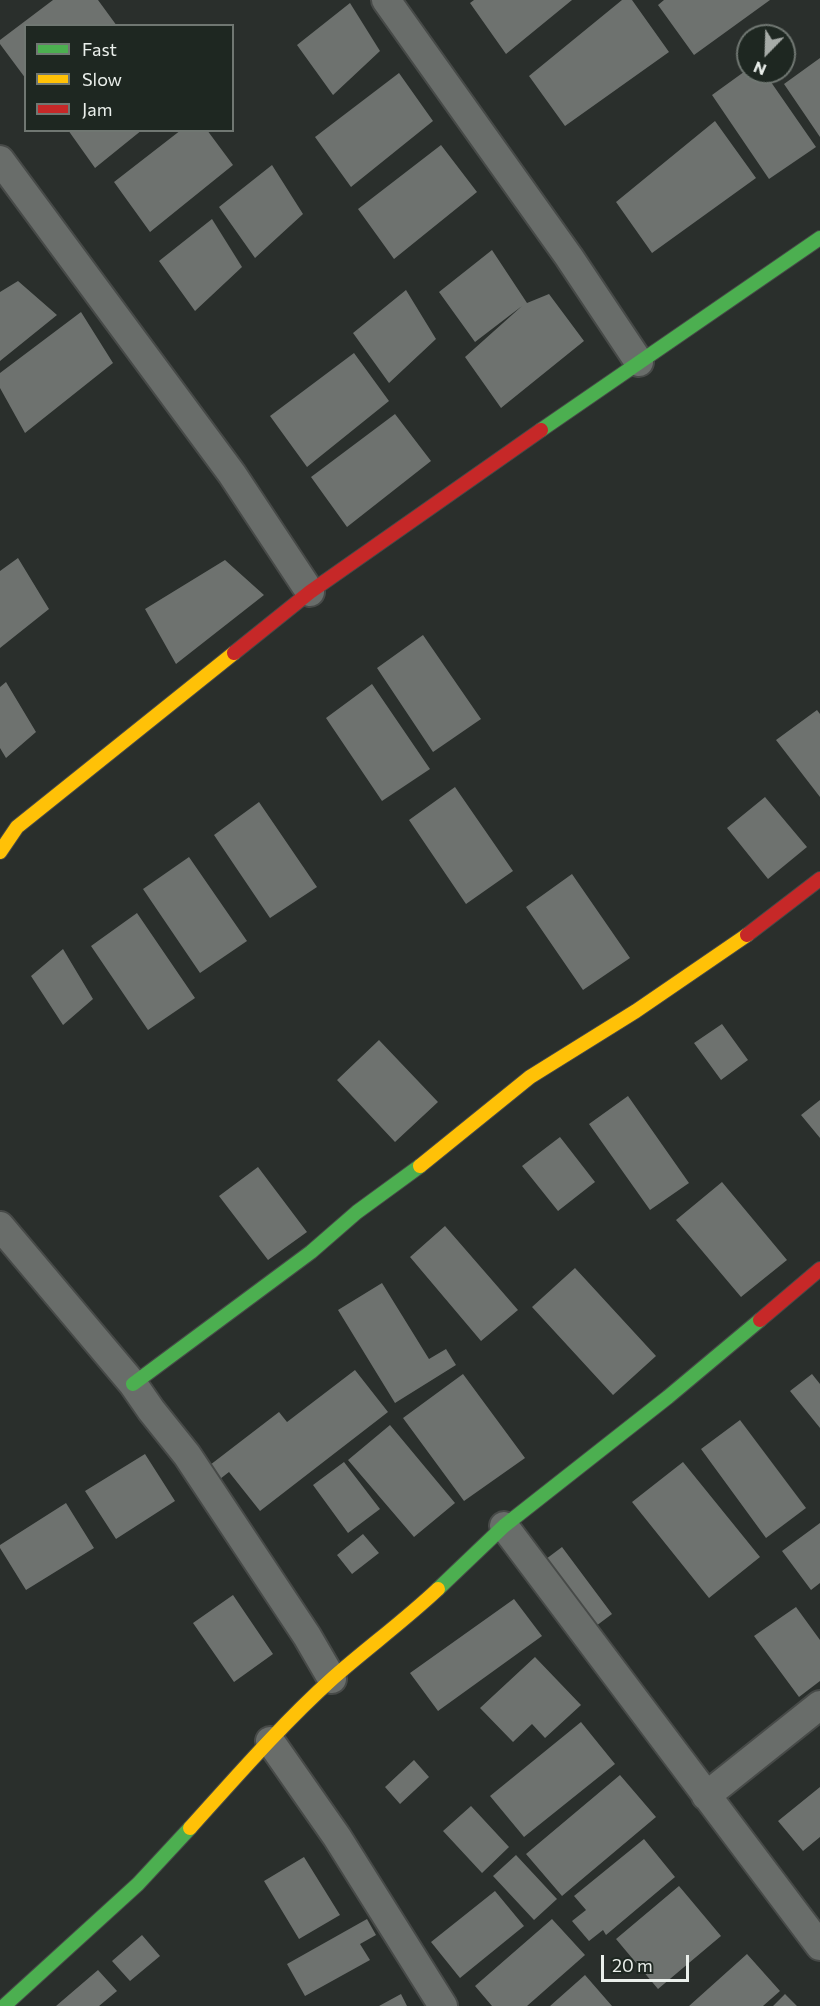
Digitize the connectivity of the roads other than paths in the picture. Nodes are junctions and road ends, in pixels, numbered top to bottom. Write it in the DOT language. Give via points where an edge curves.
graph roads {
  1 [pos="386,0"];
  2 [pos="0,160"];
  3 [pos="820,238"];
  4 [pos="639,362"];
  5 [pos="310,592"];
  6 [pos="8,822"];
  7 [pos="0,852"];
  8 [pos="820,879"];
  9 [pos="0,1226"];
  10 [pos="820,1269"];
  11 [pos="133,1384"];
  12 [pos="504,1526"];
  13 [pos="332,1679"];
  14 [pos="820,1706"];
  15 [pos="270,1741"];
  16 [pos="706,1796"];
  17 [pos="820,1946"];
  18 [pos="4,2006"];
  19 [pos="443,2006"];
  1 -- 4 [label="street"];
  2 -- 5 [label="street" via="232,474"];
  3 -- 4 [label="street"];
  4 -- 5 [label="street"];
  5 -- 6 [label="street"];
  6 -- 7 [label="street"];
  8 -- 11 [label="street" via="733,946 530,1077 311,1252"];
  9 -- 11 [label="street"];
  10 -- 12 [label="street" via="659,1404"];
  11 -- 13 [label="street" via="187,1455"];
  12 -- 13 [label="street" via="417,1609"];
  12 -- 16 [label="street"];
  13 -- 15 [label="street"];
  14 -- 16 [label="street"];
  15 -- 18 [label="street" via="138,1884"];
  15 -- 19 [label="street" via="337,1837"];
  16 -- 17 [label="street"];
}
